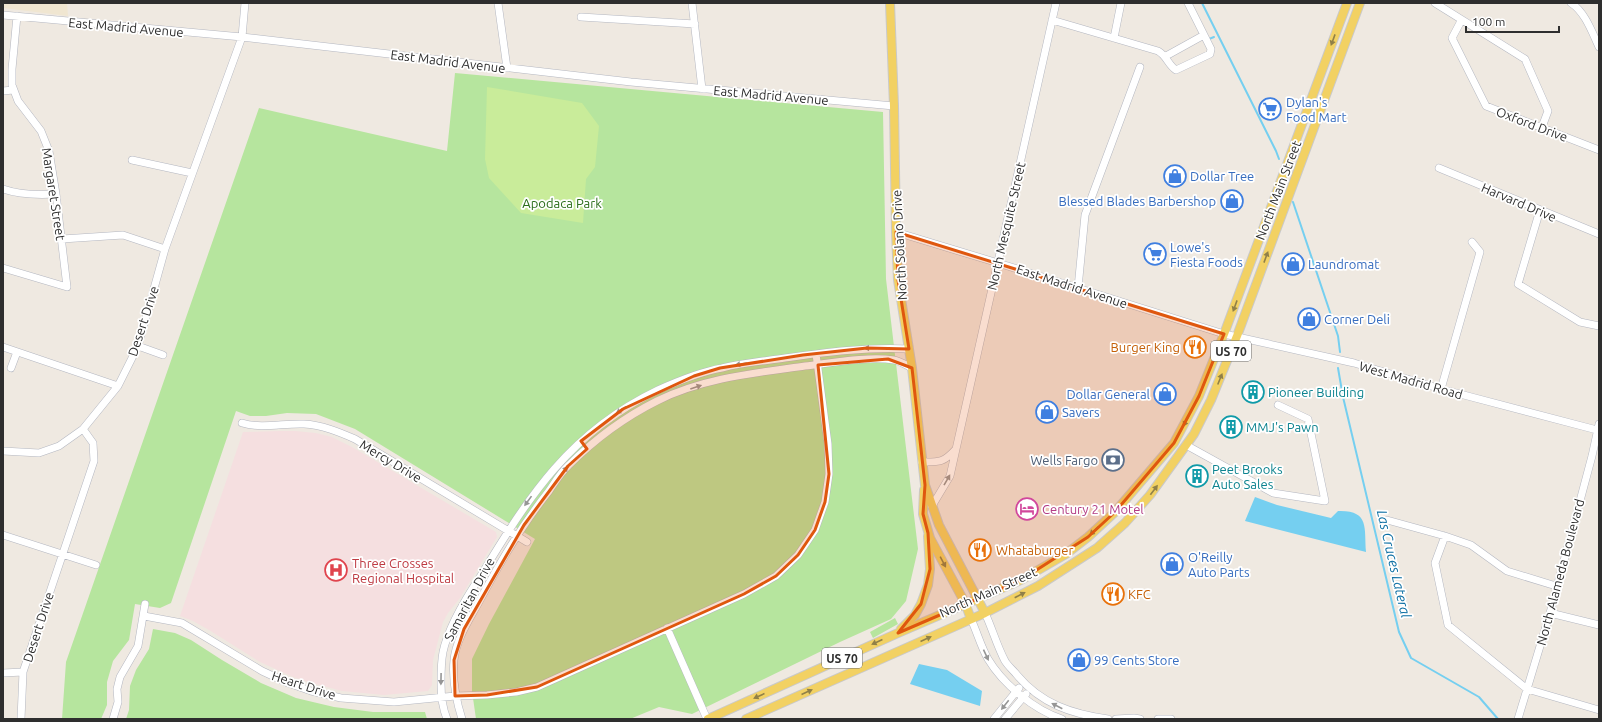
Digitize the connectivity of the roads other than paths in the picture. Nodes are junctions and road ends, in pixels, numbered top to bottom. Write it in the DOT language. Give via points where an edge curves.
graph roads {
  1 [pos="245,3"];
  2 [pos="498,3"];
  3 [pos="692,3"];
  4 [pos="890,3"];
  5 [pos="1056,3"];
  6 [pos="1121,3"];
  7 [pos="1188,3"];
  8 [pos="1347,3"];
  9 [pos="1360,3"];
  10 [pos="1435,3"];
  11 [pos="1571,3"];
  12 [pos="3,15"];
  13 [pos="17,16"];
  14 [pos="581,17"];
  15 [pos="1052,20"];
  16 [pos="1461,21"];
  17 [pos="695,24"];
  18 [pos="1204,35"];
  19 [pos="242,37"];
  20 [pos="1114,38"];
  21 [pos="1599,47"];
  22 [pos="1166,56"];
  23 [pos="1140,67"];
  24 [pos="507,68"];
  25 [pos="702,89"];
  26 [pos="13,90"];
  27 [pos="3,91"];
  28 [pos="894,106"];
  29 [pos="1542,127"];
  30 [pos="1599,150"];
  31 [pos="132,160"];
  32 [pos="1439,168"];
  33 [pos="192,173"];
  34 [pos="3,189"];
  35 [pos="56,194"];
  36 [pos="1540,210"];
  37 [pos="1263,229"];
  38 [pos="896,232"];
  39 [pos="1275,234"];
  40 [pos="1599,234"];
  41 [pos="62,239"];
  42 [pos="1472,242"];
  43 [pos="165,249"];
  44 [pos="998,263"];
  45 [pos="3,268"];
  46 [pos="1078,288"];
  47 [pos="1599,326"];
  48 [pos="1224,334"];
  49 [pos="1237,336"];
  50 [pos="138,346"];
  51 [pos="3,347"];
  52 [pos="909,349"];
  53 [pos="17,352"];
  54 [pos="816,354"];
  55 [pos="163,355"];
  56 [pos="818,365"];
  57 [pos="11,368"];
  58 [pos="912,368"];
  59 [pos="669,385"];
  60 [pos="118,386"];
  61 [pos="1441,389"];
  62 [pos="672,395"];
  63 [pos="1278,405"];
  64 [pos="242,423"];
  65 [pos="1598,427"];
  66 [pos="83,430"];
  67 [pos="581,441"];
  68 [pos="1174,442"];
  69 [pos="1186,445"];
  70 [pos="587,449"];
  71 [pos="955,450"];
  72 [pos="3,451"];
  73 [pos="1596,457"];
  74 [pos="922,462"];
  75 [pos="925,485"];
  76 [pos="932,506"];
  77 [pos="1387,520"];
  78 [pos="508,531"];
  79 [pos="928,533"];
  80 [pos="3,535"];
  81 [pos="517,536"];
  82 [pos="1445,536"];
  83 [pos="527,542"];
  84 [pos="62,554"];
  85 [pos="96,565"];
  86 [pos="1556,586"];
  87 [pos="977,598"];
  88 [pos="965,603"];
  89 [pos="145,604"];
  90 [pos="985,613"];
  91 [pos="1550,613"];
  92 [pos="144,616"];
  93 [pos="971,619"];
  94 [pos="1599,625"];
  95 [pos="667,628"];
  96 [pos="898,633"];
  97 [pos="23,672"];
  98 [pos="3,673"];
  99 [pos="1023,682"];
  100 [pos="1527,688"];
  101 [pos="1030,689"];
  102 [pos="1016,691"];
  103 [pos="455,696"];
  104 [pos="1024,697"];
  105 [pos="441,698"];
  106 [pos="1599,710"];
  107 [pos="21,719"];
  108 [pos="113,719"];
  109 [pos="447,719"];
  110 [pos="462,719"];
  111 [pos="708,719"];
  112 [pos="746,719"];
  113 [pos="994,719"];
  114 [pos="1005,719"];
  115 [pos="1062,719"];
  116 [pos="1108,719"];
  117 [pos="1116,719"];
  118 [pos="1140,719"];
  119 [pos="1158,719"];
  120 [pos="1171,719"];
  121 [pos="1518,719"];
  1 -- 19 [label="street, Desert Drive"];
  2 -- 24 [label="street"];
  3 -- 17 [label="street"];
  4 -- 28 [label="main road, North Solano Drive"];
  5 -- 15 [label="street, North Mesquite Street"];
  6 -- 20 [label="street"];
  7 -- 18 [label="street"];
  8 -- 37 [label="main road, North Main Street / US 70, one-way"];
  9 -- 39 [label="main road, North Main Street / US 70"];
  10 -- 16 [label="street"];
  11 -- 21 [label="street" via="1577,6"];
  12 -- 13 [label="street, East Madrid Avenue"];
  13 -- 19 [label="street, East Madrid Avenue"];
  13 -- 26 [label="street, Margaret Street" via="12,69"];
  14 -- 17 [label="street"];
  15 -- 20 [label="street"];
  15 -- 44 [label="street, North Mesquite Street"];
  16 -- 29 [label="street" via="1525,60 1548,111"];
  16 -- 29 [label="street, Oxford Drive" via="1452,38 1486,106"];
  17 -- 25 [label="street"];
  18 -- 22 [label="street"];
  18 -- 22 [label="street" via="1211,49 1210,54 1176,70 1171,67"];
  19 -- 24 [label="street, East Madrid Avenue"];
  19 -- 33 [label="street, Desert Drive"];
  20 -- 22 [label="street" via="1158,51"];
  23 -- 46 [label="street" via="1085,215"];
  24 -- 25 [label="street, East Madrid Avenue"];
  25 -- 28 [label="street, East Madrid Avenue"];
  26 -- 27 [label="street"];
  26 -- 35 [label="street, Margaret Street" via="44,138"];
  28 -- 38 [label="main road, North Solano Drive"];
  29 -- 30 [label="street, Oxford Drive"];
  31 -- 33 [label="street"];
  32 -- 36 [label="street, Harvard Drive"];
  33 -- 43 [label="street, Desert Drive"];
  34 -- 35 [label="street" via="41,195"];
  35 -- 41 [label="street, Margaret Street"];
  36 -- 40 [label="street, Harvard Drive"];
  36 -- 47 [label="street" via="1518,284 1580,322"];
  37 -- 39 [label="main road"];
  37 -- 48 [label="main road, North Main Street / US 70, one-way"];
  38 -- 44 [label="street, East Madrid Avenue"];
  38 -- 52 [label="main road, North Solano Drive" via="898,280"];
  49 -- 39 [label="main road, North Main Street / US 70, one-way"];
  41 -- 43 [label="street" via="123,235"];
  41 -- 45 [label="street, Margaret Street" via="67,287"];
  42 -- 61 [label="street" via="1480,252"];
  43 -- 50 [label="street, Desert Drive"];
  44 -- 46 [label="street, East Madrid Avenue"];
  44 -- 71 [label="street, North Mesquite Street"];
  46 -- 48 [label="street, East Madrid Avenue"];
  48 -- 49 [label="street, West Madrid Road"];
  48 -- 68 [label="main road, North Main Street / US 70, one-way" via="1199,396"];
  49 -- 61 [label="street, West Madrid Road" via="1354,363"];
  69 -- 49 [label="main road, North Main Street / US 70, one-way" via="1211,400"];
  50 -- 55 [label="street"];
  50 -- 60 [label="street, Desert Drive"];
  51 -- 53 [label="street"];
  52 -- 54 [label="street, Samaritan Drive, one-way" via="868,348"];
  52 -- 58 [label="main road, North Solano Drive"];
  53 -- 57 [label="street"];
  53 -- 60 [label="street"];
  54 -- 56 [label="street, Heart Drive"];
  54 -- 59 [label="street, Samaritan Drive, one-way" via="720,368"];
  56 -- 58 [label="street, Samaritan Drive" via="888,359"];
  62 -- 56 [label="street, Samaritan Drive, one-way" via="715,380 743,374"];
  56 -- 95 [label="street, Heart Drive" via="828,444 829,474 825,502 815,530 798,554 776,576 744,594"];
  58 -- 74 [label="main road, North Solano Drive"];
  59 -- 62 [label="street"];
  59 -- 67 [label="street, Samaritan Drive, one-way" via="623,408"];
  60 -- 66 [label="street, Desert Drive"];
  61 -- 65 [label="street, West Madrid Road"];
  62 -- 70 [label="street, Samaritan Drive" via="623,421"];
  63 -- 69 [label="street" via="1308,420 1325,501 1273,493"];
  64 -- 78 [label="street, Mercy Drive" via="259,426 306,424 342,433"];
  65 -- 73 [label="street, North Alameda Boulevard"];
  66 -- 72 [label="street" via="59,446 39,453"];
  66 -- 84 [label="street, Desert Drive" via="93,443 94,461"];
  67 -- 70 [label="street"];
  67 -- 78 [label="street, Samaritan Drive, one-way" via="548,475"];
  68 -- 69 [label="main road"];
  68 -- 87 [label="main road, North Main Street / US 70, one-way" via="1115,512 1088,537 1058,559 1021,580"];
  90 -- 69 [label="main road, North Main Street / US 70, one-way" via="1038,586 1097,548 1125,523 1150,495"];
  81 -- 70 [label="street, Samaritan Drive, one-way" via="568,466"];
  71 -- 74 [label="street" via="948,458 939,462"];
  76 -- 71 [label="street, North Mesquite Street, one-way" via="950,476"];
  73 -- 86 [label="street, North Alameda Boulevard"];
  74 -- 75 [label="main road, North Solano Drive"];
  75 -- 76 [label="main road, North Solano Drive"];
  75 -- 79 [label="main road, North Solano Drive" via="923,514"];
  76 -- 87 [label="main road, North Solano Drive" via="939,525"];
  77 -- 82 [label="street"];
  78 -- 81 [label="street, Mercy Drive"];
  78 -- 105 [label="street, Samaritan Drive, one-way" via="448,634 442,654"];
  79 -- 88 [label="main road, North Solano Drive, one-way"];
  79 -- 96 [label="main road" via="928,585 915,616"];
  80 -- 84 [label="street"];
  81 -- 83 [label="street, Mercy Drive"];
  81 -- 103 [label="street, Samaritan Drive" via="458,643 454,660"];
  82 -- 86 [label="street" via="1471,545 1507,571"];
  82 -- 100 [label="street" via="1435,563 1448,625"];
  84 -- 85 [label="street"];
  84 -- 97 [label="street, Desert Drive"];
  86 -- 91 [label="street, North Alameda Boulevard"];
  87 -- 88 [label="main road, North Main Street / US 70"];
  87 -- 90 [label="main road, North Solano Drive"];
  88 -- 93 [label="main road, North Solano Drive"];
  88 -- 96 [label="main road, North Main Street / US 70"];
  89 -- 92 [label="street"];
  90 -- 93 [label="main road, North Main Street / US 70"];
  90 -- 99 [label="street" via="1006,662"];
  91 -- 94 [label="street"];
  91 -- 100 [label="street, North Alameda Boulevard"];
  92 -- 105 [label="street, Heart Drive" via="182,623 262,671 311,691 361,700 394,702"];
  92 -- 108 [label="street" via="138,646 120,677 118,702"];
  93 -- 102 [label="street, one-way" via="996,672"];
  112 -- 93 [label="main road, North Main Street / US 70, one-way"];
  95 -- 103 [label="street, Heart Drive" via="536,686 516,692"];
  95 -- 111 [label="street"];
  96 -- 111 [label="main road, North Main Street / US 70, one-way"];
  97 -- 98 [label="street"];
  97 -- 107 [label="street, Desert Drive"];
  99 -- 101 [label="street"];
  99 -- 102 [label="street"];
  100 -- 106 [label="street"];
  100 -- 121 [label="street, North Alameda Boulevard"];
  101 -- 104 [label="street"];
  116 -- 101 [label="street, one-way" via="1064,710"];
  102 -- 104 [label="street"];
  102 -- 113 [label="street, one-way"];
  103 -- 105 [label="street, Heart Drive"];
  103 -- 110 [label="street, Samaritan Drive"];
  104 -- 114 [label="street"];
  104 -- 115 [label="street"];
  105 -- 109 [label="street, Samaritan Drive"];
  117 -- 118 [label="street"];
  119 -- 120 [label="street"];
}
